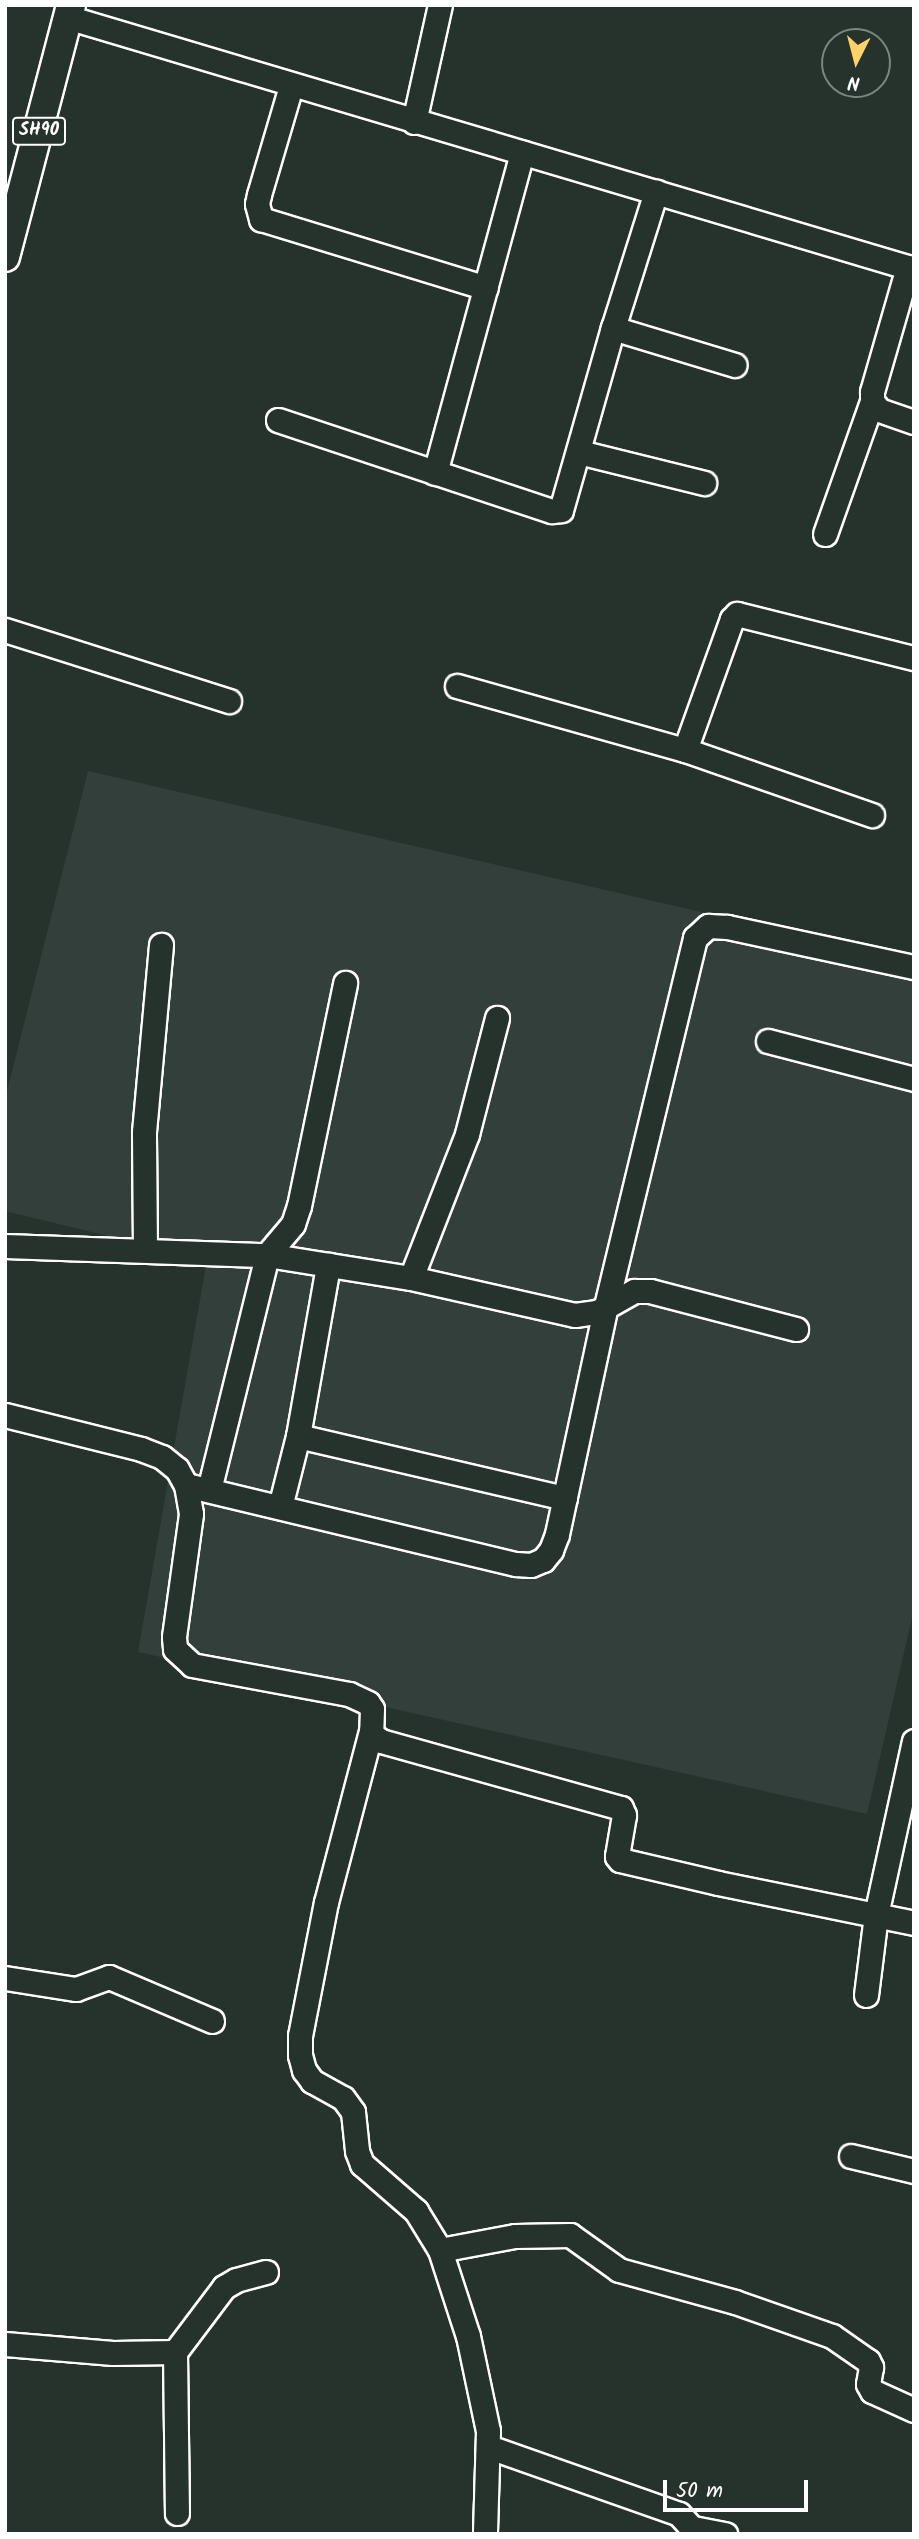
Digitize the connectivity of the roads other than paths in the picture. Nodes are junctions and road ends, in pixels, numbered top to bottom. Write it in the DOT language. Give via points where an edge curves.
graph roads {
  1 [pos="440,5"];
  2 [pos="69,11"];
  3 [pos="291,86"];
  4 [pos="414,122"];
  5 [pos="522,153"];
  6 [pos="656,192"];
  7 [pos="13,195"];
  8 [pos="5,257"];
  9 [pos="911,268"];
  10 [pos="486,289"];
  11 [pos="613,328"];
  12 [pos="736,365"];
  13 [pos="872,401"];
  14 [pos="278,420"];
  15 [pos="914,422"];
  16 [pos="579,452"];
  17 [pos="435,472"];
  18 [pos="704,484"];
  19 [pos="825,534"];
  20 [pos="5,630"];
  21 [pos="914,658"];
  22 [pos="457,686"];
  23 [pos="229,701"];
  24 [pos="685,750"];
  25 [pos="872,815"];
  26 [pos="161,945"];
  27 [pos="914,967"];
  28 [pos="345,983"];
  29 [pos="497,1018"];
  30 [pos="768,1041"];
  31 [pos="914,1079"];
  32 [pos="5,1246"];
  33 [pos="145,1250"];
  34 [pos="268,1255"];
  35 [pos="328,1265"];
  36 [pos="411,1278"];
  37 [pos="606,1306"];
  38 [pos="796,1329"];
  39 [pos="5,1415"];
  40 [pos="298,1436"];
  41 [pos="186,1485"];
  42 [pos="209,1490"];
  43 [pos="565,1498"];
  44 [pos="280,1507"];
  45 [pos="370,1731"];
  46 [pos="914,1741"];
  47 [pos="876,1915"];
  48 [pos="914,1923"];
  49 [pos="5,1978"];
  50 [pos="866,1996"];
  51 [pos="212,2021"];
  52 [pos="851,2156"];
  53 [pos="914,2171"];
  54 [pos="440,2250"];
  55 [pos="266,2272"];
  56 [pos="5,2344"];
  57 [pos="175,2352"];
  58 [pos="914,2410"];
  59 [pos="489,2447"];
  60 [pos="177,2513"];
  61 [pos="695,2531"];
  62 [pos="485,2534"];
  63 [pos="725,2534"];
  1 -- 4 [label="street"];
  2 -- 3 [label="street"];
  2 -- 7 [label="main road, SH90"];
  3 -- 4 [label="street"];
  3 -- 10 [label="street" via="259,195 261,219"];
  4 -- 5 [label="street"];
  5 -- 6 [label="street"];
  5 -- 10 [label="street"];
  6 -- 9 [label="street"];
  6 -- 11 [label="street"];
  7 -- 8 [label="main road, SH90"];
  9 -- 13 [label="street"];
  10 -- 17 [label="street"];
  11 -- 12 [label="street"];
  11 -- 16 [label="street"];
  13 -- 15 [label="street" via="878,410"];
  13 -- 19 [label="street"];
  14 -- 17 [label="street"];
  16 -- 17 [label="street" via="564,507 557,512"];
  16 -- 18 [label="street"];
  20 -- 23 [label="street"];
  21 -- 24 [label="street" via="737,614"];
  22 -- 24 [label="street"];
  24 -- 25 [label="street"];
  26 -- 33 [label="street" via="144,1132"];
  27 -- 37 [label="street" via="727,927 708,926 701,931 691,953"];
  28 -- 34 [label="street" via="299,1206 293,1224"];
  29 -- 36 [label="street" via="467,1134"];
  30 -- 31 [label="street"];
  32 -- 33 [label="street"];
  33 -- 34 [label="street"];
  34 -- 35 [label="street"];
  34 -- 42 [label="street"];
  35 -- 36 [label="street"];
  35 -- 40 [label="street"];
  36 -- 37 [label="street" via="566,1314 590,1314"];
  37 -- 38 [label="street" via="634,1291 650,1291"];
  37 -- 43 [label="street"];
  39 -- 41 [label="street" via="141,1448 177,1469"];
  40 -- 43 [label="street"];
  40 -- 44 [label="street"];
  41 -- 42 [label="street"];
  41 -- 45 [label="street" via="191,1514 175,1649 206,1669 361,1699 372,1709"];
  42 -- 44 [label="street"];
  43 -- 44 [label="street" via="551,1550 531,1565"];
  45 -- 47 [label="street" via="381,1741 621,1808 620,1860"];
  45 -- 54 [label="street" via="326,1902 300,2055 312,2081 343,2098 353,2112 362,2165 416,2211"];
  46 -- 47 [label="street"];
  47 -- 48 [label="street"];
  47 -- 50 [label="street"];
  49 -- 51 [label="street" via="76,1989 109,1977"];
  52 -- 53 [label="street"];
  54 -- 58 [label="street" via="514,2236 570,2235 619,2270 735,2302 832,2336 868,2361 872,2391"];
  54 -- 59 [label="street" via="468,2336"];
  55 -- 57 [label="street" via="224,2287"];
  56 -- 57 [label="street" via="113,2353"];
  57 -- 60 [label="street"];
  59 -- 61 [label="street" via="679,2514"];
  59 -- 62 [label="street"];
  61 -- 63 [label="street"];
}
